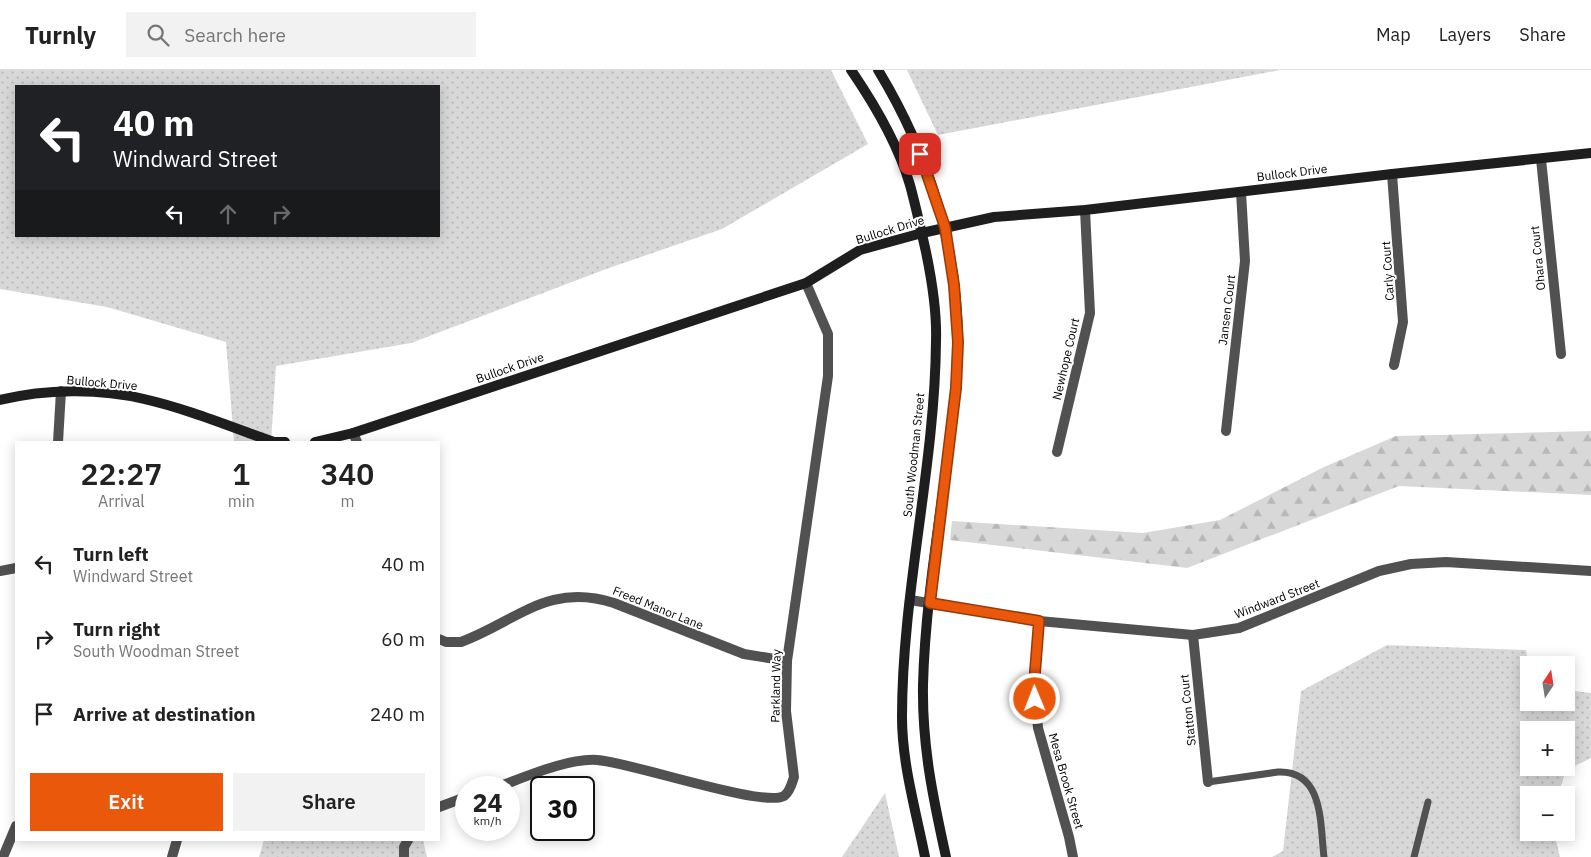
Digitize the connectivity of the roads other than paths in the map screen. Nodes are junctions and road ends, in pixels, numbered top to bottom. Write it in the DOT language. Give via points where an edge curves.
graph roads {
  1 [pos="851,70"];
  2 [pos="878,70"];
  3 [pos="1591,153"];
  4 [pos="1540,159"];
  5 [pos="1392,174"];
  6 [pos="1241,192"];
  7 [pos="1085,210"];
  8 [pos="945,227"];
  9 [pos="922,233"];
  10 [pos="806,283"];
  11 [pos="1561,354"];
  12 [pos="1394,365"];
  13 [pos="61,391"];
  14 [pos="0,400"];
  15 [pos="1226,431"];
  16 [pos="355,438"];
  17 [pos="58,441"];
  18 [pos="271,441"];
  19 [pos="325,441"];
  20 [pos="1058,452"];
  21 [pos="15,568"];
  22 [pos="0,571"];
  23 [pos="1591,571"];
  24 [pos="910,600"];
  25 [pos="930,603"];
  26 [pos="1039,621"];
  27 [pos="1193,635"];
  28 [pos="440,639"];
  29 [pos="787,661"];
  30 [pos="520,779"];
  31 [pos="1208,782"];
  32 [pos="455,801"];
  33 [pos="1428,802"];
  34 [pos="440,807"];
  35 [pos="15,828"];
  36 [pos="177,841"];
  37 [pos="407,841"];
  38 [pos="3,857"];
  39 [pos="172,857"];
  40 [pos="404,857"];
  41 [pos="925,857"];
  42 [pos="946,857"];
  43 [pos="1073,857"];
  44 [pos="1324,857"];
  45 [pos="1414,857"];
  1 -- 9 [label="street, South Woodman Street" via="889,133 910,183"];
  2 -- 8 [label="street" via="906,120"];
  3 -- 4 [label="street, Bullock Drive"];
  4 -- 5 [label="street, Bullock Drive"];
  4 -- 11 [label="street, Ohara Court"];
  5 -- 6 [label="street, Bullock Drive"];
  5 -- 12 [label="street, Carly Court" via="1403,322"];
  6 -- 7 [label="street, Bullock Drive"];
  6 -- 15 [label="street, Jansen Court" via="1246,261"];
  7 -- 8 [label="street, Bullock Drive" via="1010,215"];
  7 -- 20 [label="street, Newhope Court" via="1090,313"];
  8 -- 9 [label="street, Bullock Drive"];
  8 -- 25 [label="street" via="958,342 956,388"];
  9 -- 10 [label="street, Bullock Drive" via="860,250"];
  9 -- 24 [label="street, South Woodman Street" via="931,279 936,339 934,392"];
  10 -- 16 [label="street, Bullock Drive"];
  10 -- 29 [label="street, Parkland Way" via="828,334 828,376"];
  13 -- 14 [label="street, Bullock Drive"];
  13 -- 17 [label="street"];
  13 -- 18 [label="street, Bullock Drive" via="144,399"];
  16 -- 19 [label="street, Bullock Drive"];
  21 -- 22 [label="street"];
  23 -- 27 [label="street, Windward Street" via="1446,562 1411,564 1380,572 1239,628"];
  24 -- 25 [label="street, Windward Street"];
  24 -- 41 [label="street, South Woodman Street" via="902,719 907,771"];
  25 -- 26 [label="street, Windward Street"];
  25 -- 42 [label="street" via="924,676 924,731 928,773"];
  26 -- 27 [label="street, Windward Street"];
  26 -- 43 [label="street, Mesa Brook Street" via="1034,685 1038,728"];
  27 -- 31 [label="street, Statton Court"];
  28 -- 29 [label="street, Freed Manor Lane" via="461,642 538,604 580,596 603,600 744,654"];
  29 -- 30 [label="street, Parkland Way" via="786,711 794,777 792,787 784,796 772,799 709,787 597,760 566,764"];
  31 -- 44 [label="lane" via="1286,772 1303,778 1316,799"];
  32 -- 34 [label="street"];
  33 -- 45 [label="lane"];
  35 -- 38 [label="street"];
  36 -- 39 [label="street"];
  37 -- 40 [label="street"];
}
